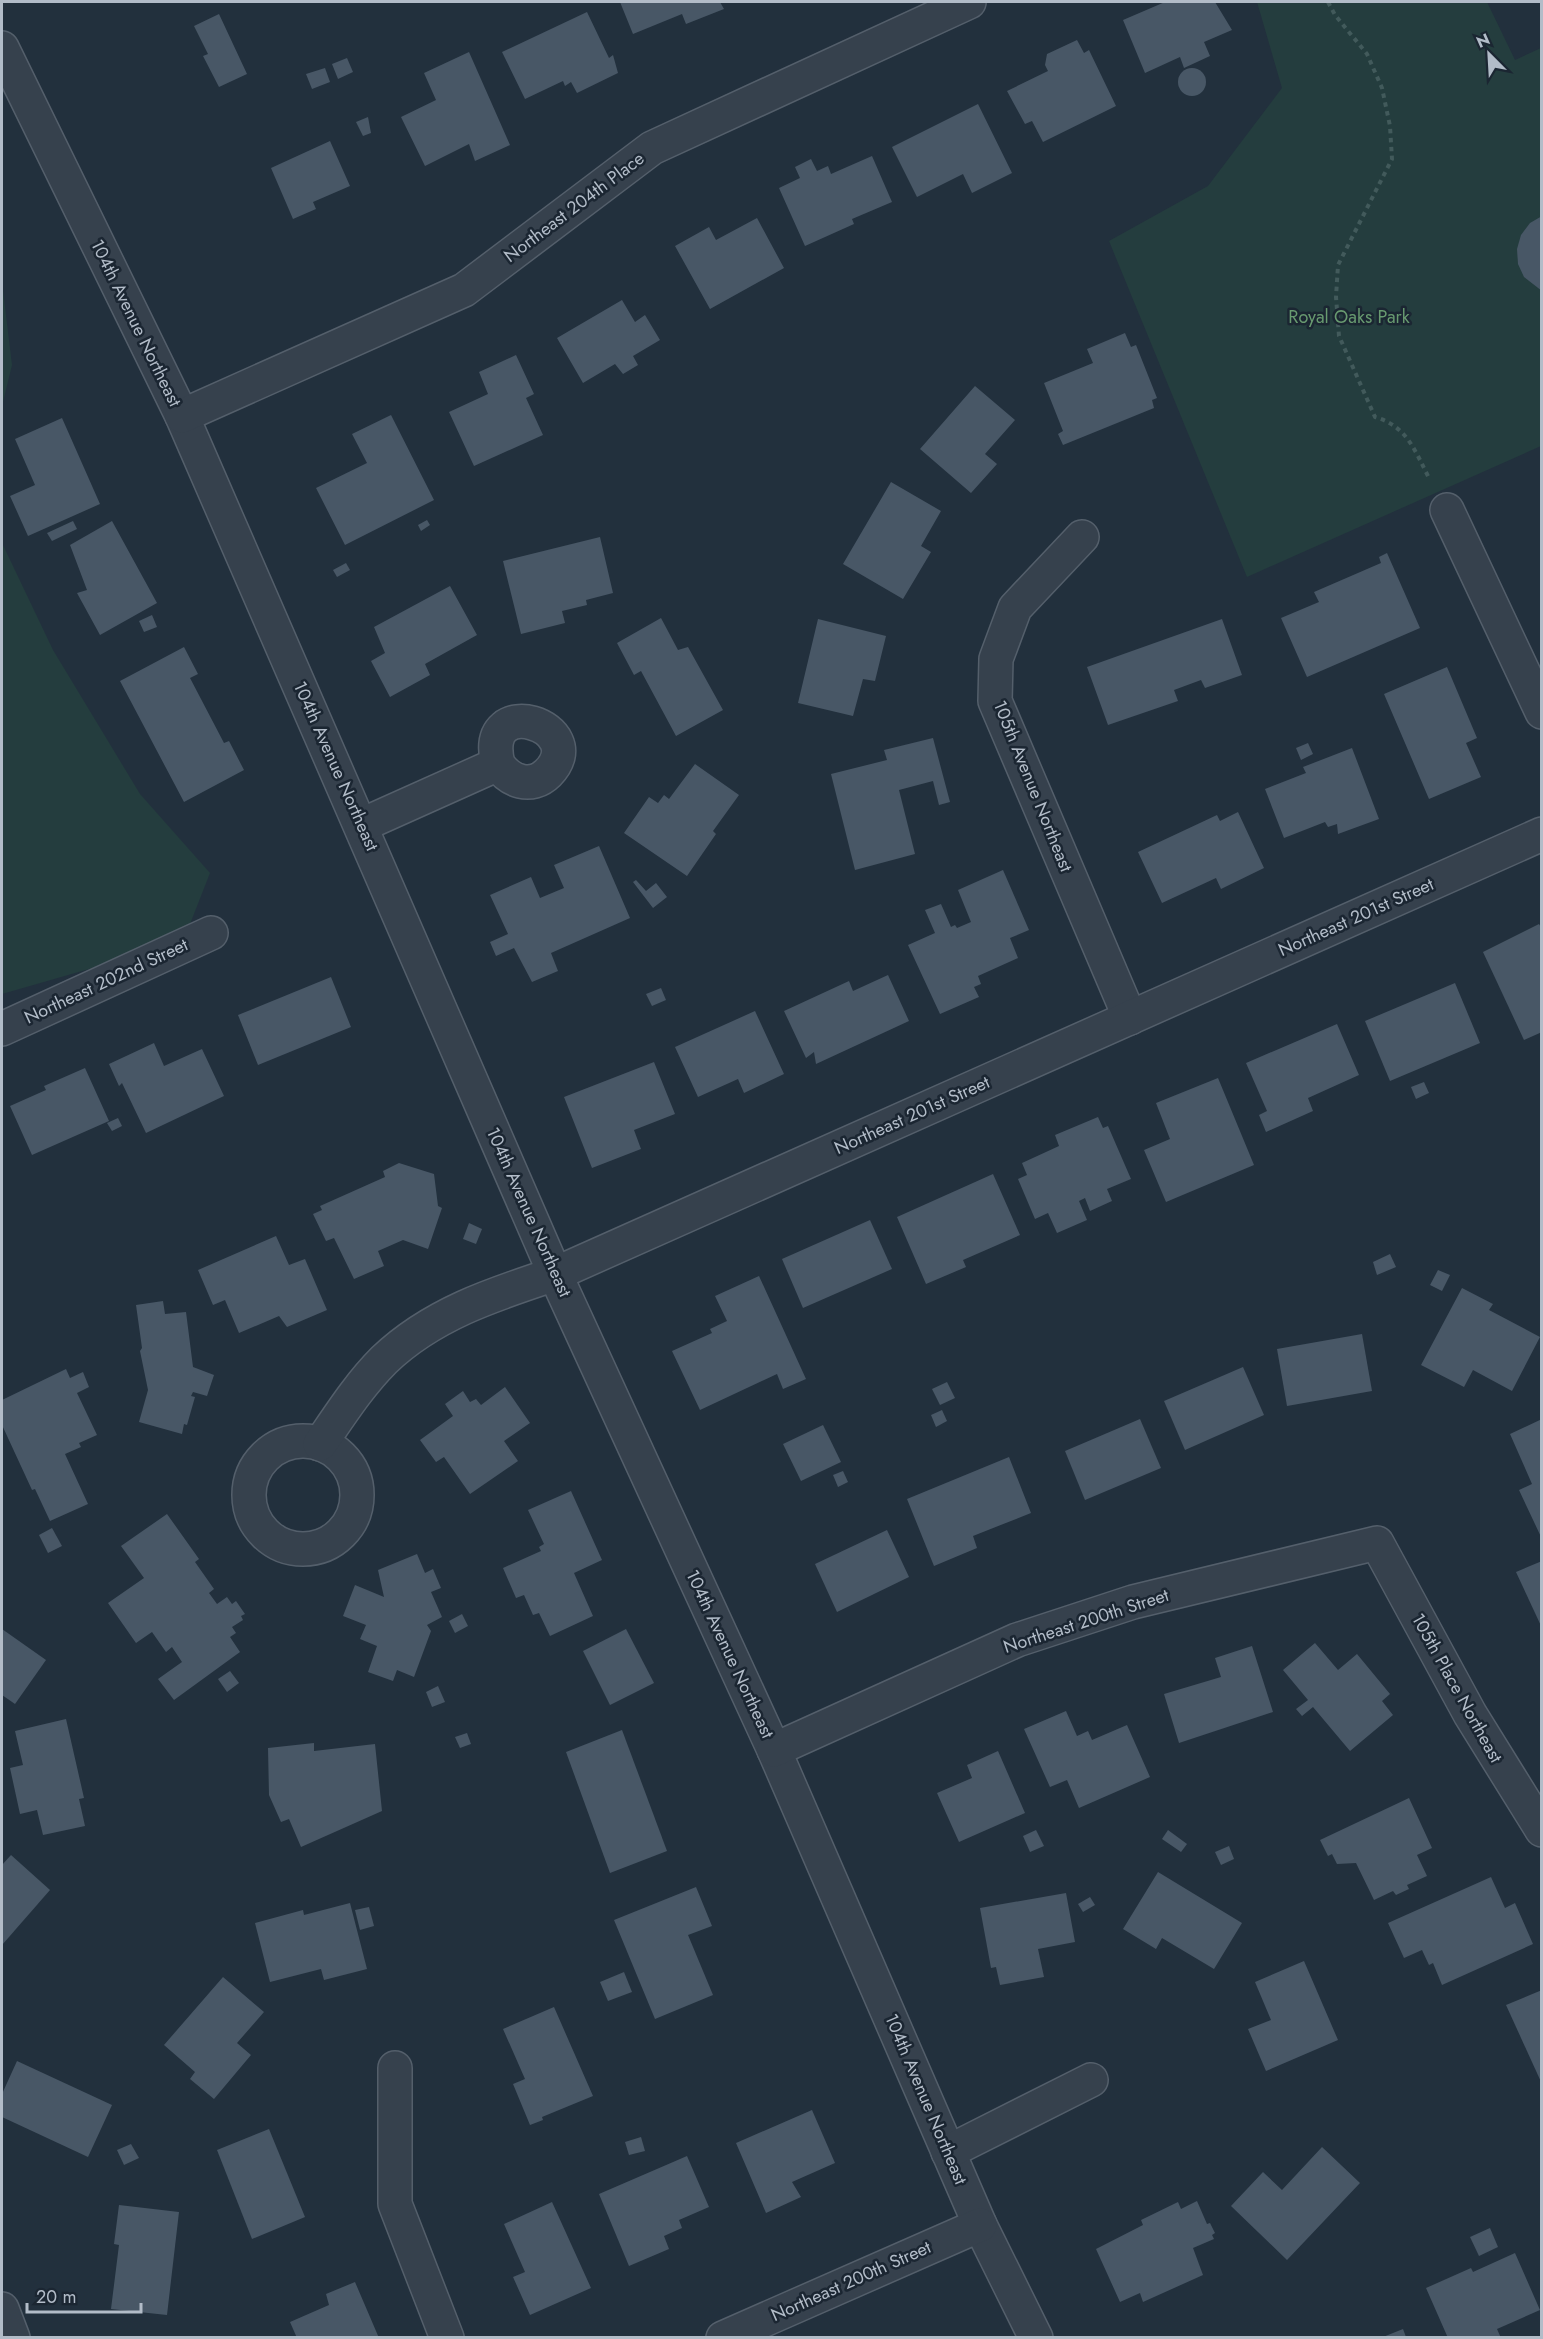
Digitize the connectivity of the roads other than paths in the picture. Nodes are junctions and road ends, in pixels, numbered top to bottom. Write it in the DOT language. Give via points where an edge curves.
graph roads {
  1 [pos="969,2"];
  2 [pos="2,48"];
  3 [pos="182,416"];
  4 [pos="1447,510"];
  5 [pos="1082,537"];
  6 [pos="1542,712"];
  7 [pos="498,764"];
  8 [pos="362,825"];
  9 [pos="1542,834"];
  10 [pos="211,933"];
  11 [pos="1130,1018"];
  12 [pos="2,1029"];
  13 [pos="555,1274"];
  14 [pos="320,1444"];
  15 [pos="1377,1543"];
  16 [pos="774,1750"];
  17 [pos="1542,1830"];
  18 [pos="395,2068"];
  19 [pos="1091,2080"];
  20 [pos="948,2151"];
  21 [pos="980,2225"];
  22 [pos="2,2309"];
  23 [pos="13,2337"];
  24 [pos="447,2337"];
  25 [pos="723,2337"];
  26 [pos="1036,2337"];
  1 -- 3 [label="street, Northeast 204th Place" via="652,148 464,290"];
  2 -- 3 [label="street, 104th Avenue Northeast"];
  3 -- 8 [label="street, 104th Avenue Northeast"];
  4 -- 6 [label="street"];
  5 -- 11 [label="street, 105th Avenue Northeast" via="1015,608 996,659 995,701"];
  7 -- 8 [label="street"];
  8 -- 13 [label="street, 104th Avenue Northeast"];
  9 -- 11 [label="street, Northeast 201st Street"];
  10 -- 12 [label="street, Northeast 202nd Street"];
  11 -- 13 [label="street, Northeast 201st Street"];
  13 -- 14 [label="street, Northeast 201st Street" via="486,1297 443,1317 411,1338 357,1391"];
  13 -- 16 [label="street, 104th Avenue Northeast"];
  15 -- 16 [label="street, Northeast 200th Street" via="1133,1602 1017,1640"];
  15 -- 17 [label="street, 105th Place Northeast" via="1470,1714"];
  16 -- 20 [label="street, 104th Avenue Northeast"];
  18 -- 24 [label="street" via="395,2204"];
  19 -- 20 [label="street"];
  20 -- 21 [label="street, 104th Avenue Northeast"];
  21 -- 25 [label="street, Northeast 200th Street"];
  21 -- 26 [label="street, 104th Avenue Northeast"];
  22 -- 23 [label="street"];
}
